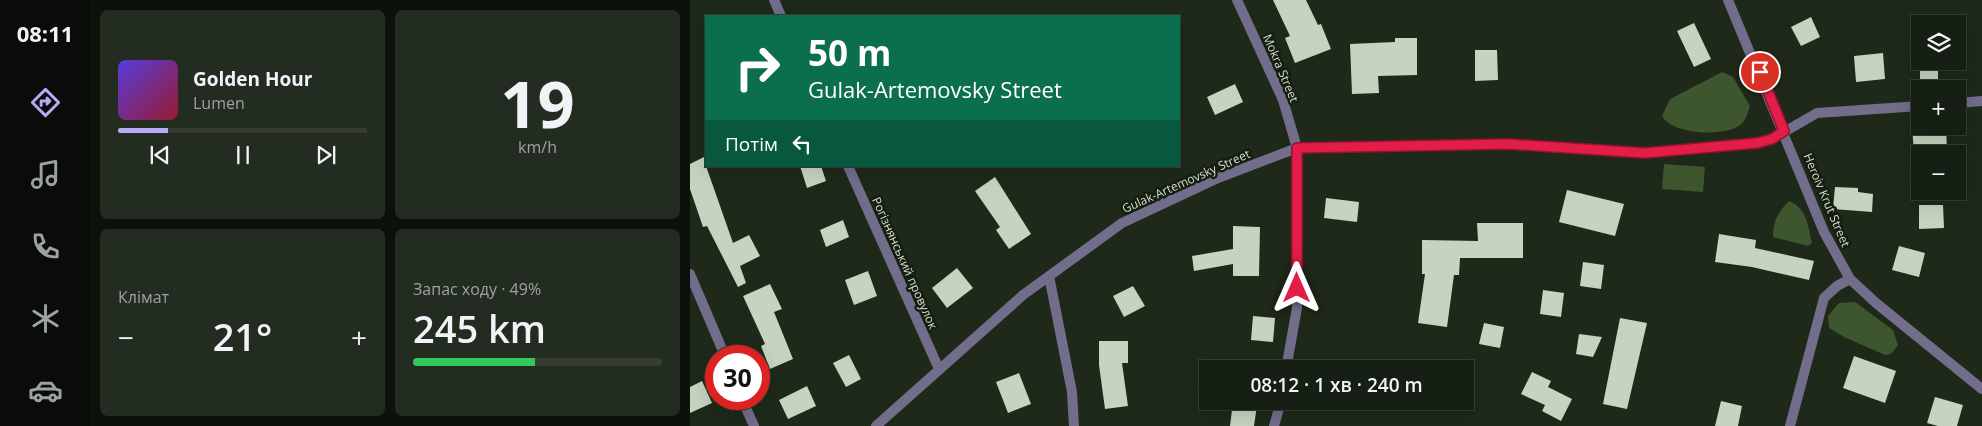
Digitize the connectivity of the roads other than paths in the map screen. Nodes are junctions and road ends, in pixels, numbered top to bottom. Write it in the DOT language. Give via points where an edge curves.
graph roads {
  1 [pos="774,0"];
  2 [pos="1237,0"];
  3 [pos="1728,0"];
  4 [pos="781,15"];
  5 [pos="1982,102"];
  6 [pos="1966,103"];
  7 [pos="1911,107"];
  8 [pos="1784,131"];
  9 [pos="1297,148"];
  10 [pos="848,167"];
  11 [pos="690,274"];
  12 [pos="1049,276"];
  13 [pos="1850,279"];
  14 [pos="720,345"];
  15 [pos="1288,360"];
  16 [pos="939,369"];
  17 [pos="1982,388"];
  18 [pos="747,410"];
  19 [pos="1278,410"];
  20 [pos="754,426"];
  21 [pos="876,426"];
  22 [pos="1074,426"];
  23 [pos="1274,426"];
  24 [pos="1790,426"];
  1 -- 4 [label="street"];
  2 -- 9 [label="street, Mokra Street" via="1283,100"];
  3 -- 8 [label="street, Heroiv Krut Street"];
  5 -- 6 [label="street"];
  7 -- 8 [label="street, Gulak-Artemovsky Street" via="1817,113"];
  8 -- 9 [label="street, Gulak-Artemovsky Street" via="1757,143 1645,153 1507,144"];
  8 -- 13 [label="street, Heroiv Krut Street" via="1824,232"];
  9 -- 12 [label="street, Gulak-Artemovsky Street" via="1218,178 1122,223"];
  9 -- 15 [label="street, Mokra Street" via="1297,308"];
  10 -- 16 [label="street, Рогізнянський провулок"];
  11 -- 14 [label="street"];
  12 -- 16 [label="street, Gulak-Artemovsky Street"];
  12 -- 22 [label="street" via="1072,392"];
  13 -- 17 [label="street, Heroiv Krut Street"];
  13 -- 24 [label="street" via="1824,298"];
  16 -- 21 [label="street, Gulak-Artemovsky Street"];
  18 -- 20 [label="street"];
  19 -- 23 [label="street"];
}
